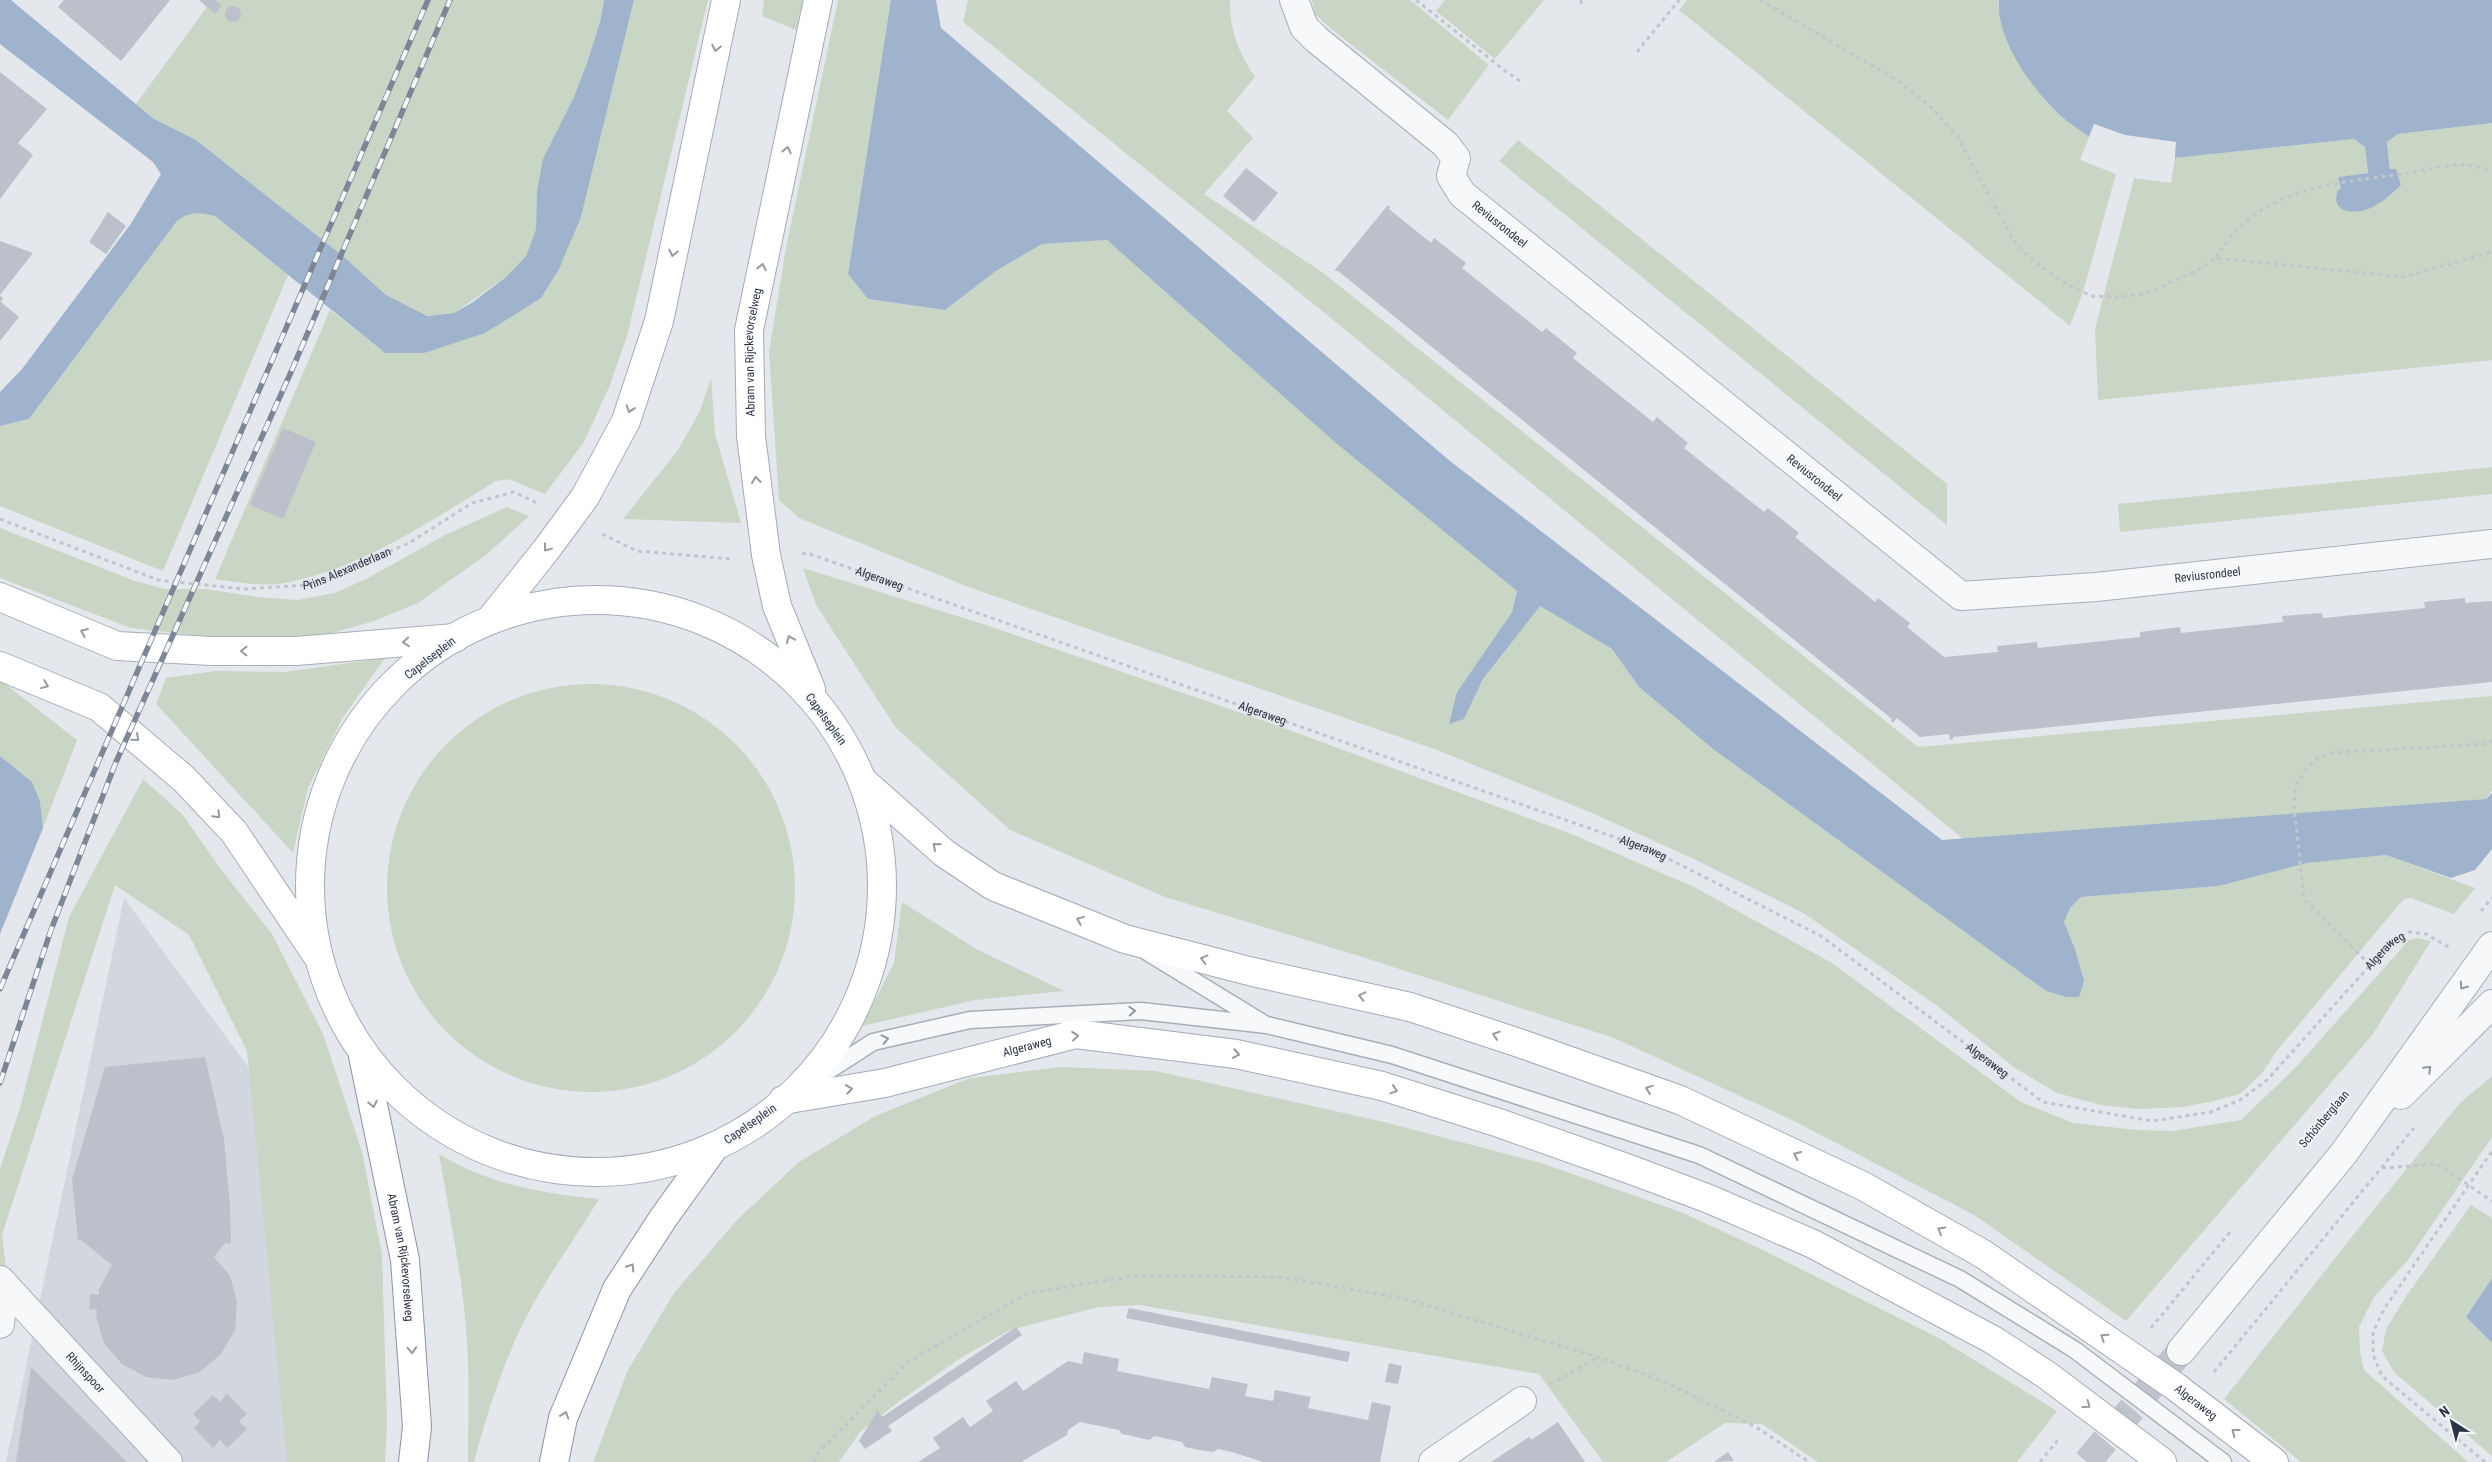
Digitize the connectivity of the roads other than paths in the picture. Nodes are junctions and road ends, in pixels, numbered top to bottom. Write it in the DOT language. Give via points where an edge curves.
graph roads {
  1 [pos="726,0"];
  2 [pos="818,0"];
  3 [pos="1294,0"];
  4 [pos="2492,544"];
  5 [pos="0,597"];
  6 [pos="490,620"];
  7 [pos="455,638"];
  8 [pos="0,666"];
  9 [pos="815,700"];
  10 [pos="865,783"];
  11 [pos="1125,939"];
  12 [pos="2492,946"];
  13 [pos="316,954"];
  14 [pos="2492,1004"];
  15 [pos="1267,1025"];
  16 [pos="363,1056"];
  17 [pos="783,1100"];
  18 [pos="713,1149"];
  19 [pos="2344,1153"];
  20 [pos="2,1282"];
  21 [pos="0,1324"];
  22 [pos="2181,1351"];
  23 [pos="1522,1401"];
  24 [pos="168,1462"];
  25 [pos="413,1462"];
  26 [pos="554,1462"];
  27 [pos="1433,1462"];
  28 [pos="2162,1462"];
  29 [pos="2223,1462"];
  30 [pos="2274,1462"];
  1 -- 6 [label="main road, one-way" via="660,321 626,421 570,518"];
  9 -- 2 [label="main road, Abram van Rijckevorselweg, one-way" via="777,606 766,555 751,436 749,330"];
  3 -- 4 [label="street, Reviusrondeel" via="1304,27 1316,39 1445,144 1456,158 1451,176 1462,194 1961,596 2096,587"];
  7 -- 5 [label="main road, one-way" via="296,651 117,646"];
  6 -- 7 [label="main road, Capelseplein"];
  6 -- 9 [label="main road, Capelseplein" via="539,606 590,599 640,603 690,615 736,636 778,664"];
  7 -- 13 [label="main road, Capelseplein" via="382,696 335,767 311,848"];
  8 -- 13 [label="main road, one-way" via="99,707 184,779 234,832"];
  9 -- 10 [label="main road, Capelseplein" via="843,739"];
  11 -- 10 [label="main road, Algeraweg, one-way" via="993,886 944,854"];
  10 -- 17 [label="main road, Capelseplein" via="880,843 882,896 872,966 848,1024"];
  11 -- 15 [label="lane, Algeraweg"];
  30 -- 11 [label="main road, Algeraweg, one-way" via="2176,1387 1983,1254 1863,1186 1680,1100 1410,1007"];
  12 -- 19 [label="street, one-way"];
  13 -- 16 [label="main road, Capelseplein" via="340,1017"];
  19 -- 14 [label="street, one-way"];
  17 -- 15 [label="lane, Algeraweg, one-way" via="873,1042 970,1020 1141,1011"];
  15 -- 29 [label="lane, Algeraweg" via="1392,1055 1699,1155 1960,1280 2076,1350"];
  16 -- 18 [label="main road, Capelseplein" via="417,1112 485,1151 532,1168 638,1171"];
  16 -- 25 [label="main road, Abram van Rijckevorselweg, one-way" via="405,1260 418,1427"];
  17 -- 18 [label="main road, Capelseplein"];
  17 -- 28 [label="main road, Algeraweg, one-way" via="884,1083 1076,1034 1236,1054 1382,1086 1638,1172 1813,1244 1993,1340 2048,1376"];
  26 -- 18 [label="main road, one-way" via="564,1418 617,1289 664,1216"];
  19 -- 22 [label="street"];
  20 -- 21 [label="street, Rhijnspoor"];
  20 -- 24 [label="street, Rhijnspoor"];
  23 -- 27 [label="street"];
}
